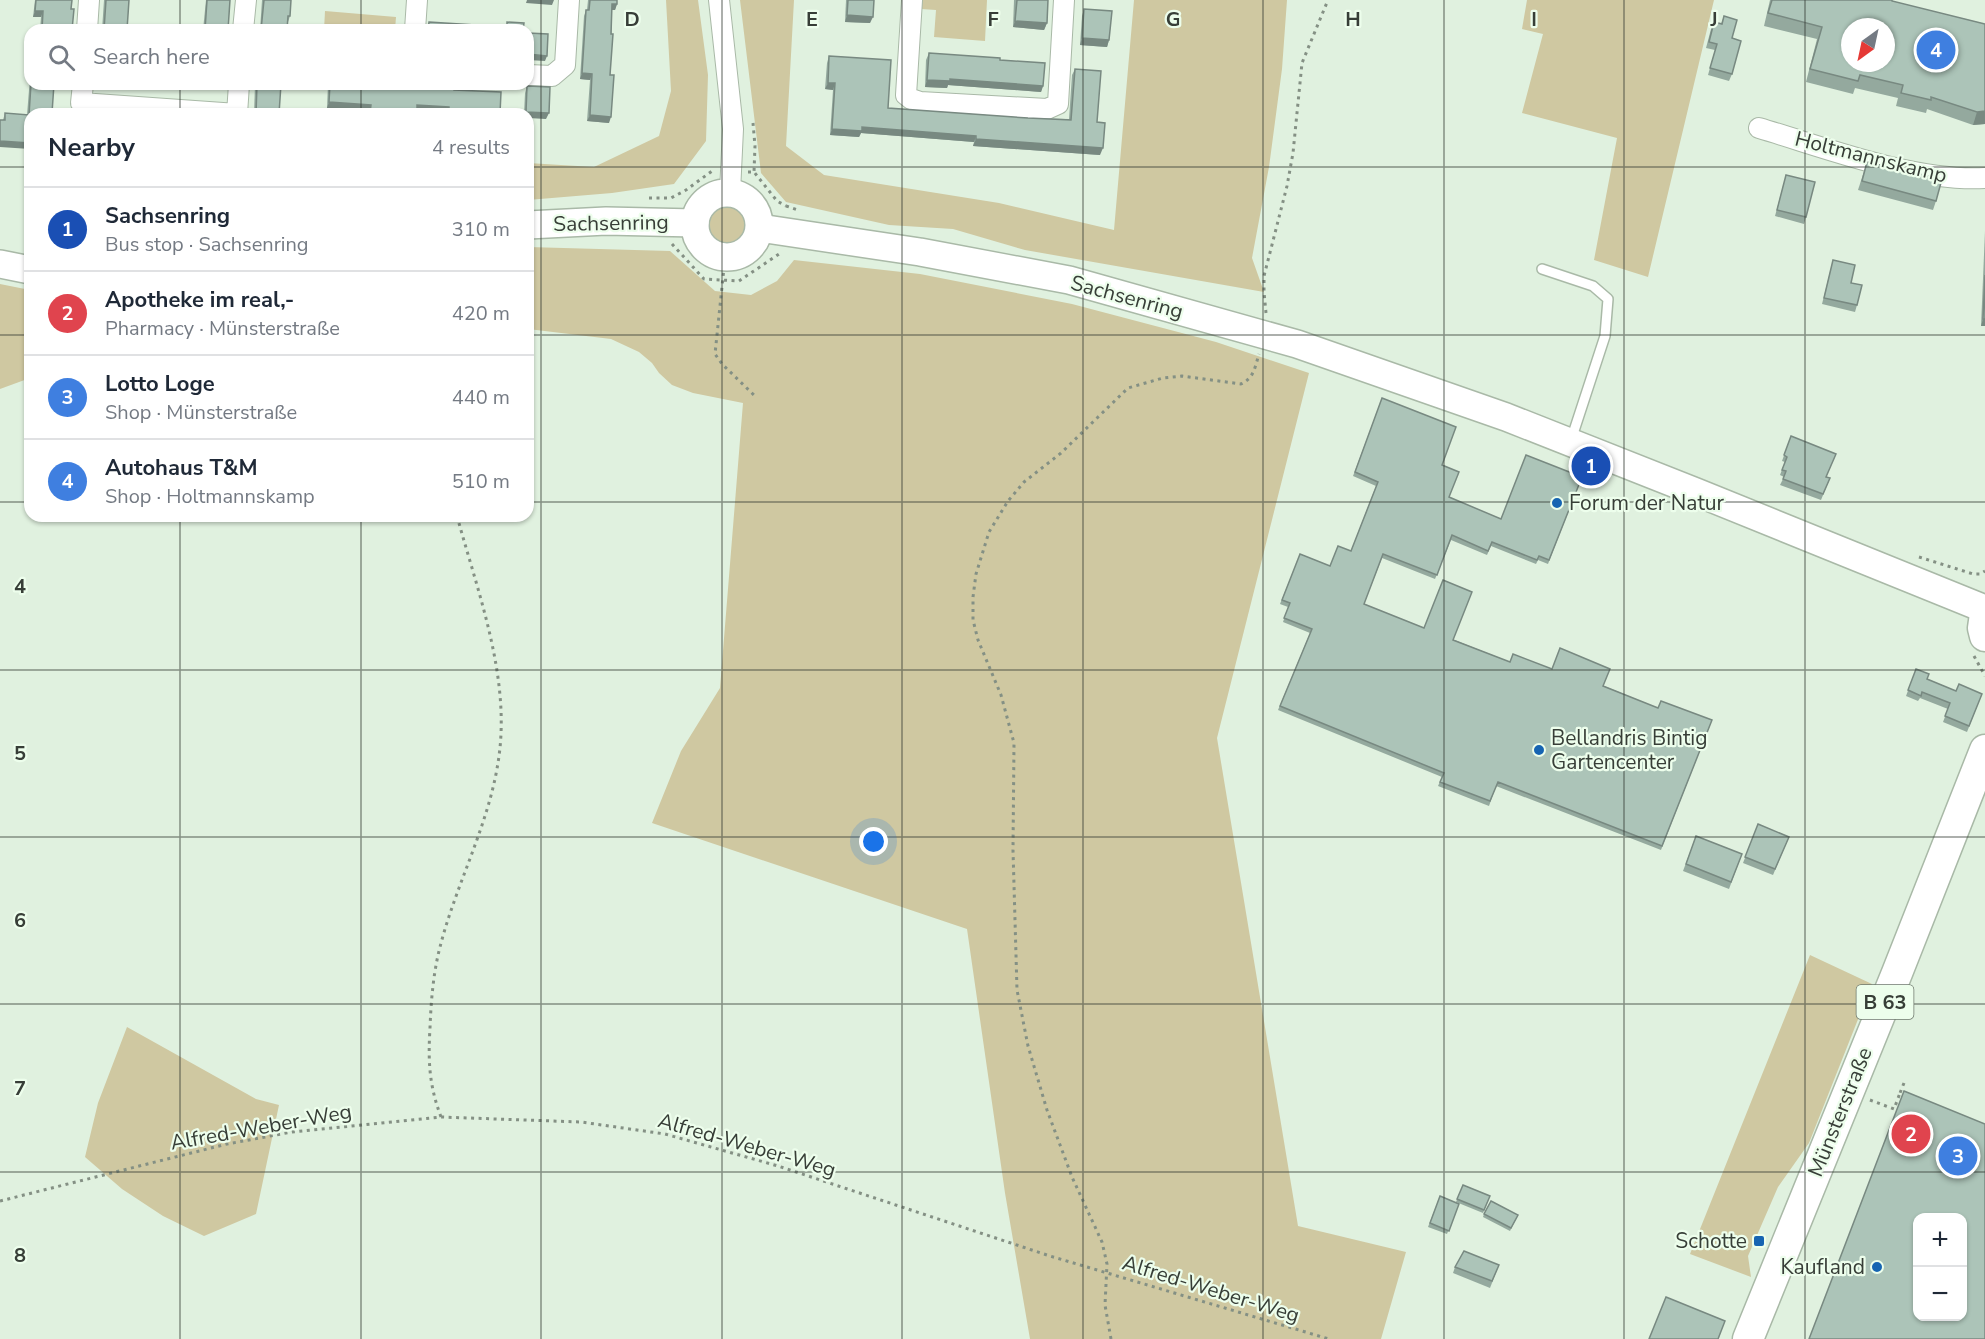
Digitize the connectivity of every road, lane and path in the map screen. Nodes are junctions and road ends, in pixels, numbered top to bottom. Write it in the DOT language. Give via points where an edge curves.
graph roads {
  1 [pos="89,0"];
  2 [pos="246,0"];
  3 [pos="417,0"];
  4 [pos="569,0"];
  5 [pos="719,0"];
  6 [pos="912,0"];
  7 [pos="1064,0"];
  8 [pos="1328,0"];
  9 [pos="87,24"];
  10 [pos="244,24"];
  11 [pos="416,24"];
  12 [pos="534,75"];
  13 [pos="82,90"];
  14 [pos="239,90"];
  15 [pos="152,108"];
  16 [pos="237,108"];
  17 [pos="1759,128"];
  18 [pos="1985,178"];
  19 [pos="731,181"];
  20 [pos="682,222"];
  21 [pos="534,225"];
  22 [pos="772,230"];
  23 [pos="0,264"];
  24 [pos="24,269"];
  25 [pos="724,269"];
  26 [pos="1542,269"];
  27 [pos="1265,335"];
  28 [pos="756,397"];
  29 [pos="1570,442"];
  30 [pos="459,522"];
  31 [pos="1961,571"];
  32 [pos="1985,571"];
  33 [pos="1985,609"];
  34 [pos="1985,614"];
  35 [pos="1985,636"];
  36 [pos="1985,750"];
  37 [pos="1904,1083"];
  38 [pos="1849,1091"];
  39 [pos="1900,1093"];
  40 [pos="1911,1098"];
  41 [pos="441,1117"];
  42 [pos="0,1201"];
  43 [pos="1107,1273"];
  44 [pos="1111,1339"];
  45 [pos="1329,1339"];
  46 [pos="1748,1339"];
  1 -- 9 [label="street"];
  2 -- 10 [label="street"];
  3 -- 11 [label="street"];
  4 -- 12 [label="street" via="565,65 552,76"];
  5 -- 19 [label="street" via="734,129"];
  6 -- 7 [label="street" via="906,95 920,102 1047,109 1058,104"];
  8 -- 27 [label="path" via="1302,63 1293,153 1264,276"];
  13 -- 15 [label="street" via="81,103"];
  14 -- 16 [label="street"];
  17 -- 18 [label="street, Holtmannskamp" via="1913,171"];
  19 -- 20 [label="street, Sachsenring"];
  19 -- 20 [label="path" via="714,170 671,198"];
  19 -- 22 [label="street"];
  19 -- 22 [label="path" via="754,172 786,206"];
  20 -- 21 [label="street, Sachsenring"];
  20 -- 25 [label="street, Sachsenring" via="696,233"];
  20 -- 25 [label="path" via="670,241 704,279"];
  22 -- 25 [label="street"];
  22 -- 25 [label="path" via="780,253 739,281"];
  22 -- 27 [label="street, Sachsenring" via="1070,280"];
  23 -- 24 [label="street"];
  25 -- 28 [label="path" via="715,354"];
  26 -- 29 [label="lane" via="1593,286 1608,299 1605,336"];
  27 -- 29 [label="street, Sachsenring" via="1468,403"];
  27 -- 43 [label="path" via="1253,374 1240,384 1182,376 1128,388 1013,495 989,532 976,574 973,620 1014,743 1017,990 1047,1110 1072,1178 1102,1242"];
  29 -- 33 [label="street, Sachsenring"];
  30 -- 41 [label="path" via="500,681 501,719 499,756 489,803 439,951 431,998 428,1065"];
  31 -- 32 [label="path"];
  34 -- 35 [label="main road"];
  36 -- 38 [label="main road, Münsterstraße / B 63"];
  37 -- 39 [label="path"];
  38 -- 39 [label="path" via="1894,1109"];
  38 -- 46 [label="main road, Münsterstraße / B 63"];
  39 -- 40 [label="path"];
  41 -- 42 [label="path, Alfred-Weber-Weg" via="292,1132 227,1144"];
  41 -- 43 [label="path, Alfred-Weber-Weg" via="581,1122 665,1134 778,1166"];
  43 -- 44 [label="path" via="1105,1305"];
  43 -- 45 [label="path, Alfred-Weber-Weg"];
}
